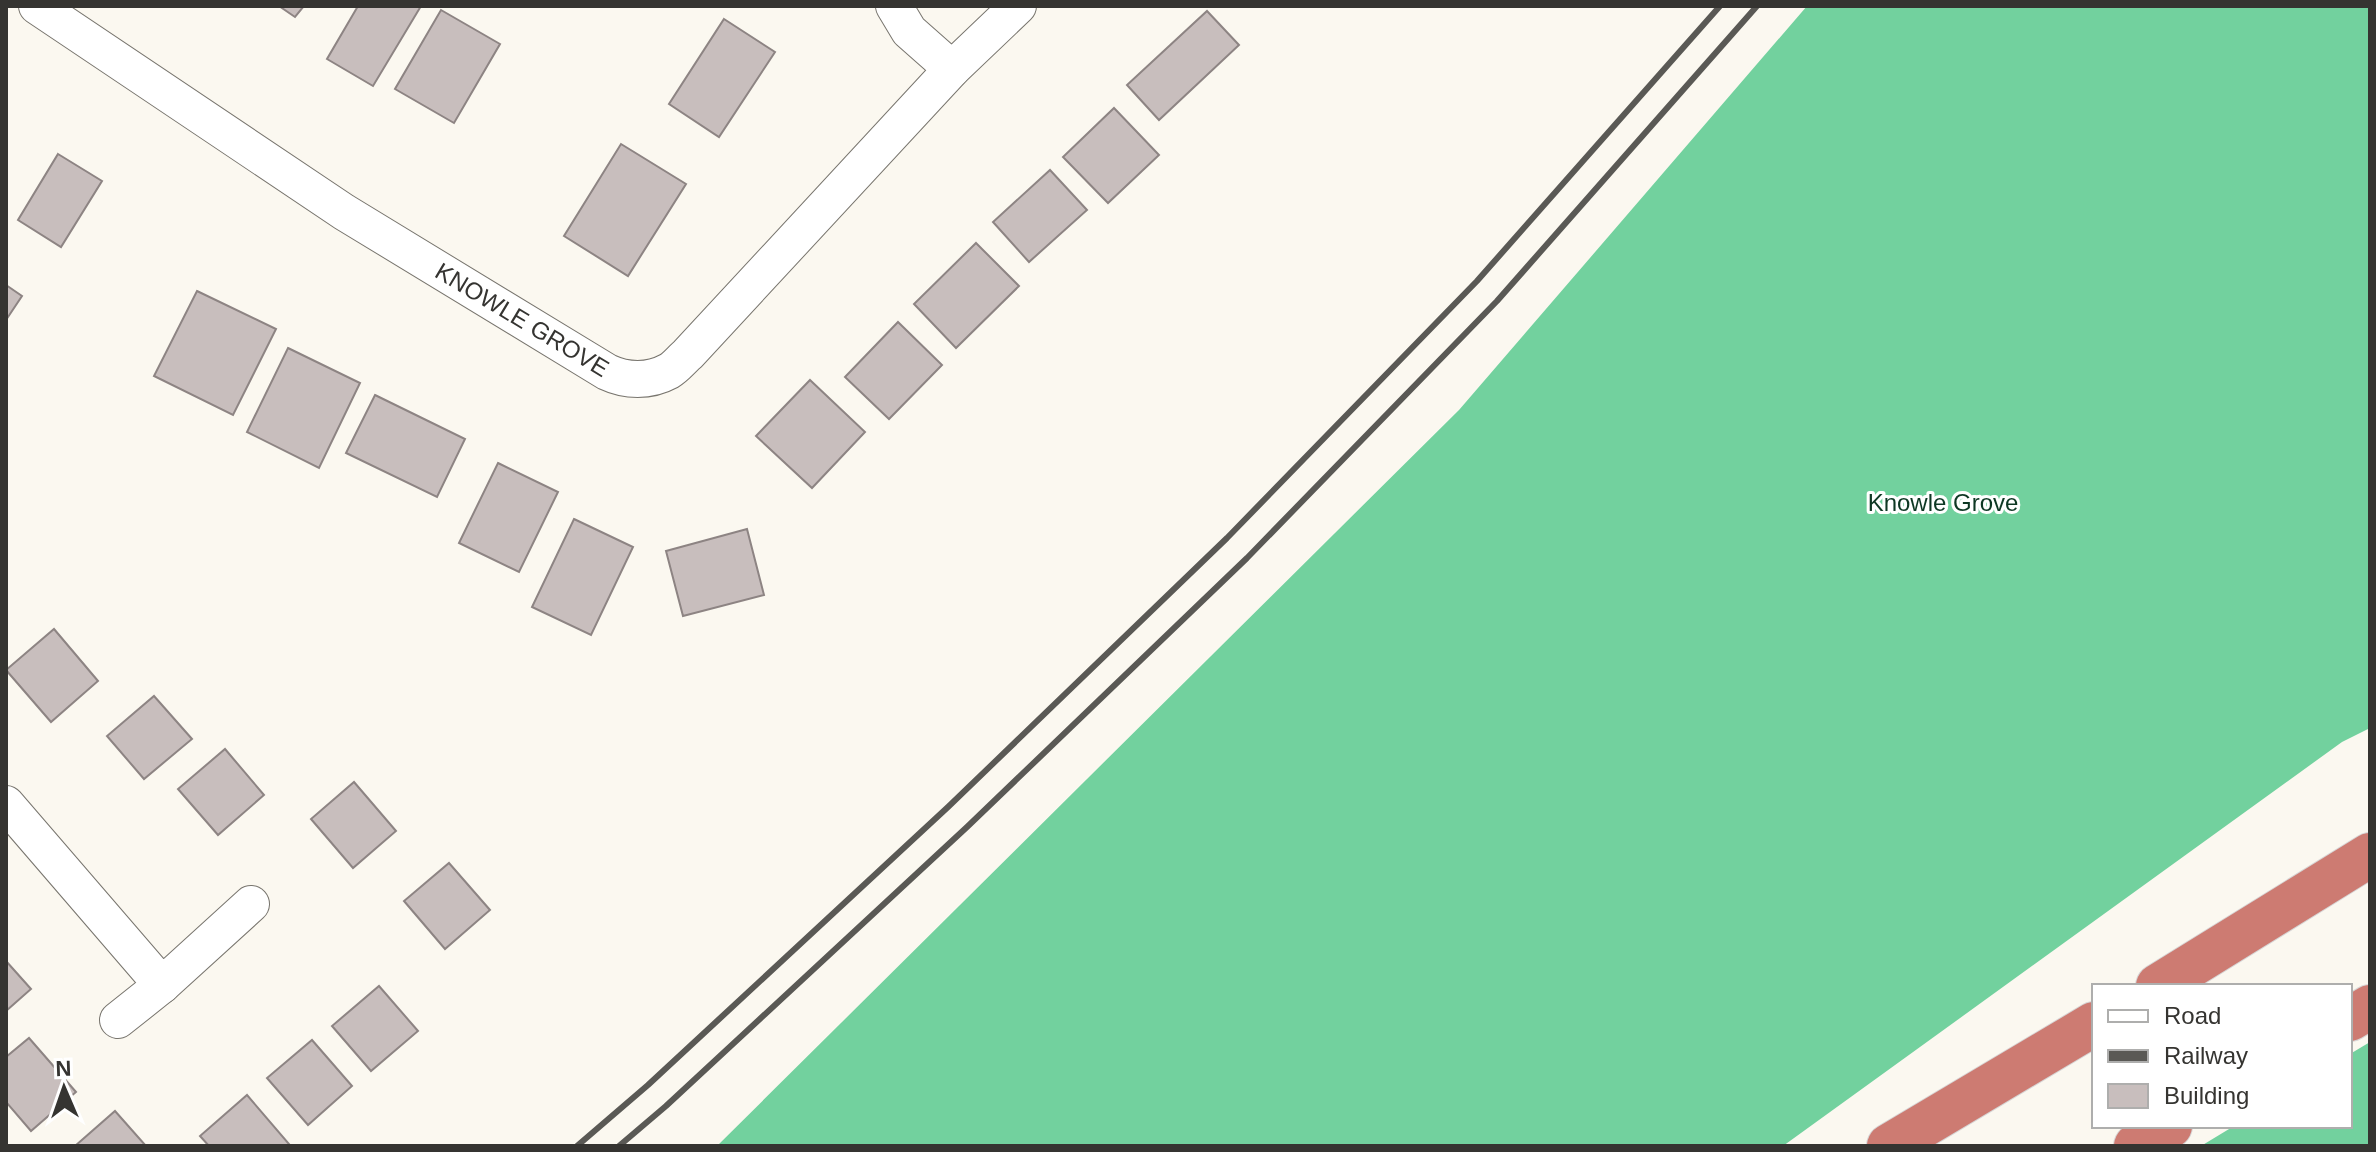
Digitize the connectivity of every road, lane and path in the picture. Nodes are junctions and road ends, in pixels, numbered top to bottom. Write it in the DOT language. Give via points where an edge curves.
graph roads {
  1 [pos="37,6"];
  2 [pos="894,6"];
  3 [pos="1018,6"];
  4 [pos="952,69"];
  5 [pos="6,804"];
  6 [pos="2370,855"];
  7 [pos="251,904"];
  8 [pos="2161,984"];
  9 [pos="162,985"];
  10 [pos="2370,1007"];
  11 [pos="2352,1018"];
  12 [pos="118,1020"];
  13 [pos="2092,1025"];
  14 [pos="2167,1128"];
  15 [pos="1889,1146"];
  16 [pos="2136,1146"];
  1 -- 4 [label="street, KNOWLE GROVE" via="344,212 623,379 669,371 688,354"];
  2 -- 4 [label="street" via="909,31"];
  3 -- 4 [label="street, KNOWLE GROVE"];
  5 -- 9 [label="street"];
  6 -- 8 [label="highway"];
  7 -- 9 [label="street"];
  9 -- 12 [label="street"];
  10 -- 11 [label="highway"];
  13 -- 15 [label="highway"];
  14 -- 16 [label="highway"];
}
